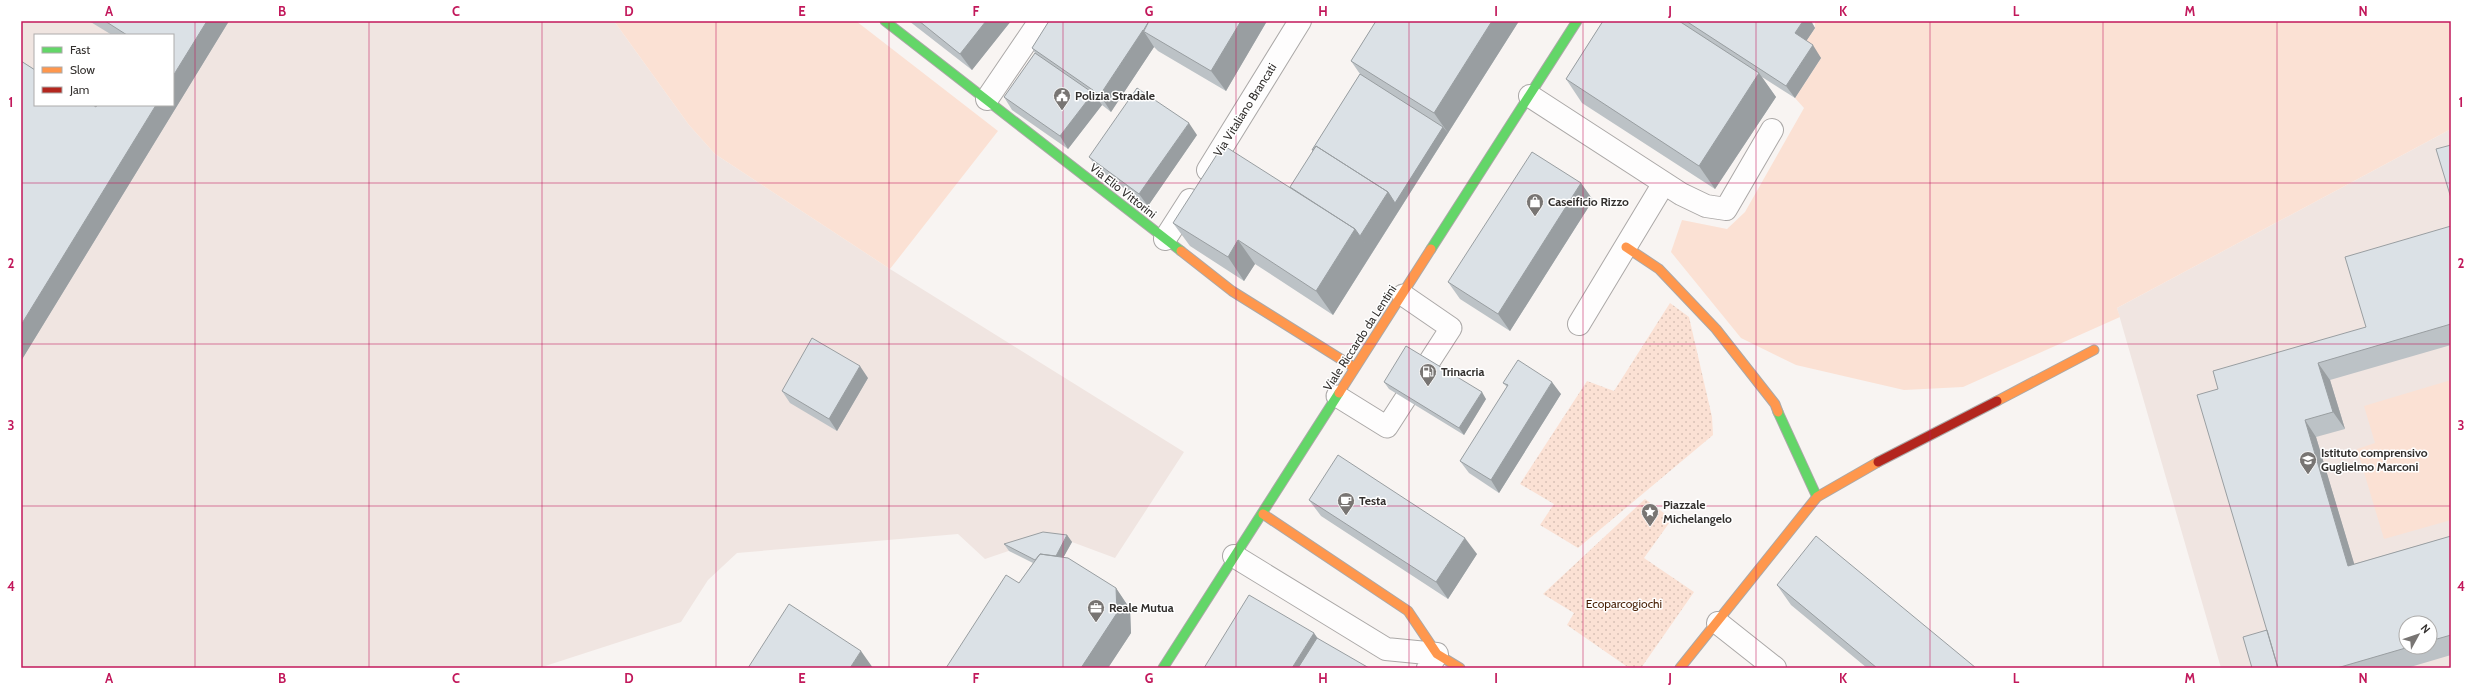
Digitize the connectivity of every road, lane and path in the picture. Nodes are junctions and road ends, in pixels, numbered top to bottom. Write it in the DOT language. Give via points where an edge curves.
graph roads {
  1 [pos="885,21"];
  2 [pos="1040,21"];
  3 [pos="1300,21"];
  4 [pos="1577,21"];
  5 [pos="1530,96"];
  6 [pos="987,99"];
  7 [pos="1772,130"];
  8 [pos="1664,183"];
  9 [pos="1165,239"];
  10 [pos="1626,247"];
  11 [pos="1403,295"];
  12 [pos="1579,324"];
  13 [pos="2094,350"];
  14 [pos="1355,368"];
  15 [pos="1337,396"];
  16 [pos="1817,497"];
  17 [pos="1263,514"];
  18 [pos="1234,556"];
  19 [pos="1718,623"];
  20 [pos="1433,661"];
  21 [pos="1163,668"];
  22 [pos="1460,668"];
  23 [pos="1680,668"];
  24 [pos="1775,668"];
  1 -- 6 [label="street, Via Elio Vittorini"];
  2 -- 6 [label="street"];
  3 -- 9 [label="street, Via Vitaliano Brancati"];
  4 -- 5 [label="street, Viale Riccardo da Lentini"];
  5 -- 8 [label="street"];
  5 -- 11 [label="street, Viale Riccardo da Lentini"];
  6 -- 9 [label="street, Via Elio Vittorini"];
  7 -- 8 [label="street" via="1726,209 1706,206"];
  8 -- 10 [label="street"];
  9 -- 14 [label="street, Via Elio Vittorini" via="1232,291"];
  10 -- 12 [label="street"];
  10 -- 16 [label="street" via="1659,269 1716,329 1775,404"];
  11 -- 14 [label="street, Viale Riccardo da Lentini"];
  11 -- 15 [label="lane" via="1450,328 1395,414 1386,427"];
  13 -- 16 [label="street" via="1842,481"];
  14 -- 15 [label="street, Viale Riccardo da Lentini"];
  15 -- 17 [label="street, Viale Riccardo da Lentini"];
  16 -- 19 [label="street"];
  17 -- 18 [label="street, Viale Riccardo da Lentini"];
  17 -- 20 [label="street" via="1408,611"];
  18 -- 20 [label="street" via="1386,649"];
  18 -- 21 [label="street, Viale Riccardo da Lentini"];
  19 -- 23 [label="street"];
  19 -- 24 [label="street"];
  20 -- 22 [label="street"];
}
